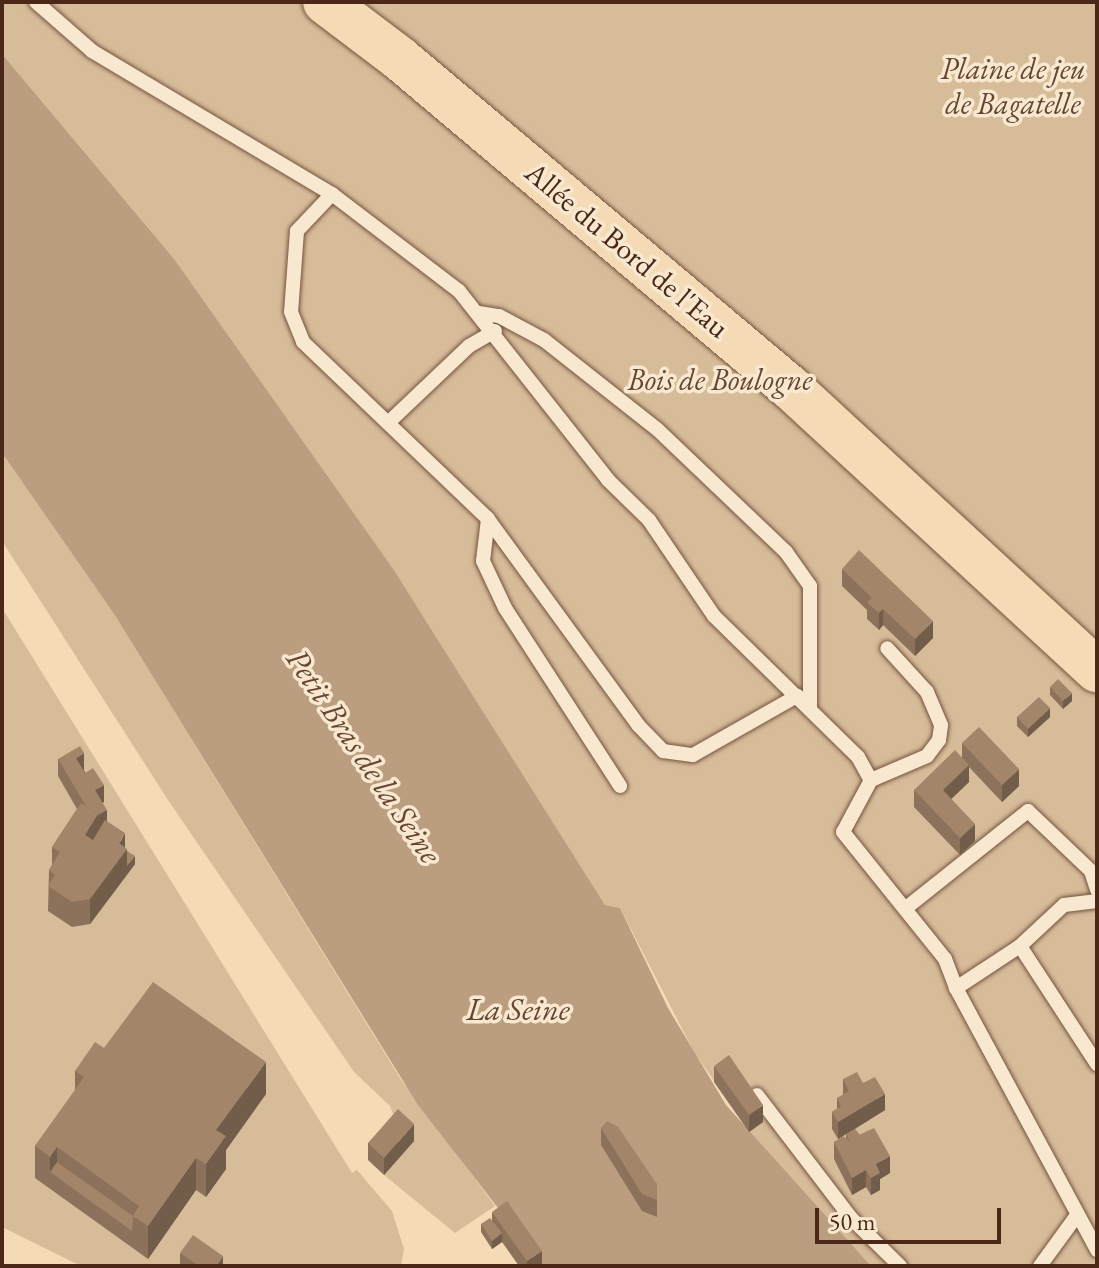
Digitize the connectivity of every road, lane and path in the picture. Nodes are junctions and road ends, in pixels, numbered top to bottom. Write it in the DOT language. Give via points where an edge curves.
graph roads {
  1 [pos="36,2"];
  2 [pos="325,2"];
  3 [pos="332,194"];
  4 [pos="479,313"];
  5 [pos="495,331"];
  6 [pos="389,422"];
  7 [pos="488,519"];
  8 [pos="887,648"];
  9 [pos="1097,670"];
  10 [pos="797,696"];
  11 [pos="810,709"];
  12 [pos="871,780"];
  13 [pos="620,786"];
  14 [pos="1097,890"];
  15 [pos="1097,901"];
  16 [pos="906,908"];
  17 [pos="1020,946"];
  18 [pos="956,988"];
  19 [pos="1097,1064"];
  20 [pos="757,1095"];
  21 [pos="1077,1215"];
  22 [pos="1097,1250"];
  23 [pos="900,1266"];
  24 [pos="1040,1266"];
  1 -- 3 [label="lane" via="92,51"];
  2 -- 9 [label="main road, Allée du Bord de l'Eau" via="399,58 792,389"];
  3 -- 4 [label="lane" via="459,291"];
  3 -- 6 [label="lane" via="297,231 291,312 303,342"];
  4 -- 5 [label="lane"];
  4 -- 11 [label="lane" via="499,316 544,340 658,430 786,552 810,586"];
  5 -- 6 [label="lane" via="469,346"];
  5 -- 10 [label="lane" via="600,470 649,520 714,616"];
  6 -- 7 [label="lane"];
  7 -- 10 [label="lane" via="639,726 663,751 693,755"];
  7 -- 13 [label="lane" via="483,561 505,608"];
  8 -- 12 [label="lane" via="927,692 941,725 939,740 927,756"];
  10 -- 11 [label="lane"];
  11 -- 12 [label="lane" via="858,757"];
  12 -- 16 [label="lane" via="843,832"];
  14 -- 16 [label="lane" via="1091,871 1028,811"];
  15 -- 17 [label="lane" via="1064,905"];
  16 -- 18 [label="lane" via="945,959"];
  17 -- 18 [label="lane"];
  17 -- 19 [label="lane"];
  18 -- 21 [label="lane"];
  20 -- 23 [label="lane" via="851,1218"];
  21 -- 22 [label="lane"];
  21 -- 24 [label="lane"];
}
